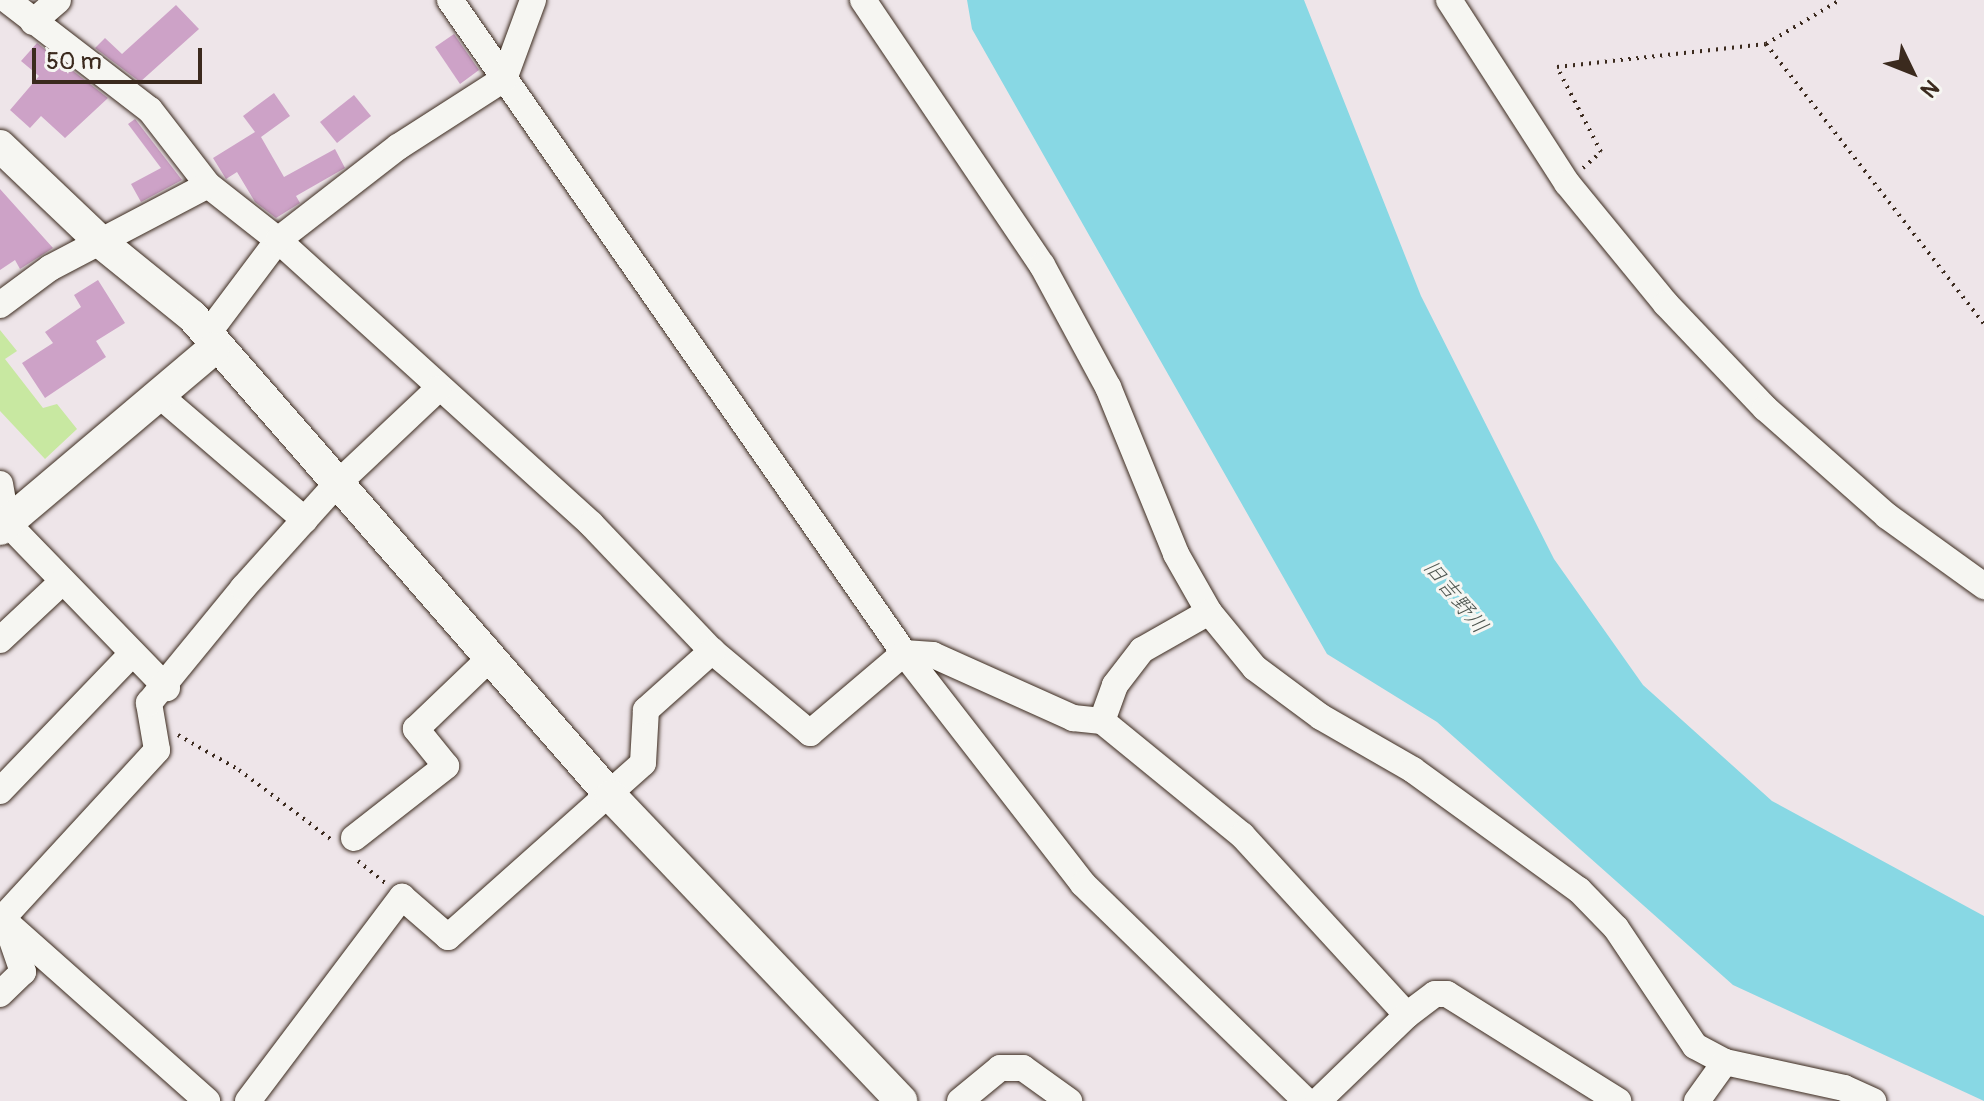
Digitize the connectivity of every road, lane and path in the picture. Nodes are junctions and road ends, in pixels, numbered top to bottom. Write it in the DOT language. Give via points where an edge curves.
graph roads {
  1 [pos="7,0"];
  2 [pos="58,0"];
  3 [pos="450,0"];
  4 [pos="533,0"];
  5 [pos="863,0"];
  6 [pos="1449,0"];
  7 [pos="1840,0"];
  8 [pos="33,22"];
  9 [pos="1766,44"];
  10 [pos="504,79"];
  11 [pos="0,146"];
  12 [pos="1567,183"];
  13 [pos="208,185"];
  14 [pos="278,240"];
  15 [pos="103,244"];
  16 [pos="0,305"];
  17 [pos="1984,324"];
  18 [pos="210,342"];
  19 [pos="438,389"];
  20 [pos="159,395"];
  21 [pos="0,484"];
  22 [pos="335,486"];
  23 [pos="305,520"];
  24 [pos="4,526"];
  25 [pos="61,583"];
  26 [pos="1984,586"];
  27 [pos="1209,612"];
  28 [pos="0,640"];
  29 [pos="712,651"];
  30 [pos="904,653"];
  31 [pos="131,655"];
  32 [pos="489,659"];
  33 [pos="167,688"];
  34 [pos="152,719"];
  35 [pos="1102,721"];
  36 [pos="0,791"];
  37 [pos="611,796"];
  38 [pos="351,849"];
  39 [pos="402,897"];
  40 [pos="1,918"];
  41 [pos="0,994"];
  42 [pos="1407,1015"];
  43 [pos="1725,1062"];
  44 [pos="207,1101"];
  45 [pos="248,1101"];
  46 [pos="901,1101"];
  47 [pos="960,1101"];
  48 [pos="1069,1101"];
  49 [pos="1306,1101"];
  50 [pos="1318,1101"];
  51 [pos="1618,1101"];
  52 [pos="1697,1101"];
  53 [pos="1873,1101"];
  1 -- 8 [label="street"];
  2 -- 8 [label="street"];
  3 -- 10 [label="street"];
  4 -- 10 [label="street"];
  5 -- 27 [label="street" via="992,187 1085,339 1176,554"];
  6 -- 12 [label="street"];
  7 -- 9 [label="path"];
  8 -- 13 [label="street" via="150,110"];
  9 -- 12 [label="path" via="1557,67 1601,152"];
  9 -- 17 [label="path"];
  10 -- 14 [label="street" via="398,147"];
  10 -- 30 [label="street"];
  11 -- 15 [label="street"];
  12 -- 26 [label="street" via="1666,304 1765,408 1887,516"];
  13 -- 14 [label="street"];
  13 -- 15 [label="street"];
  14 -- 18 [label="street"];
  14 -- 19 [label="street"];
  15 -- 16 [label="street" via="50,268"];
  15 -- 18 [label="street" via="192,316"];
  18 -- 20 [label="street"];
  18 -- 22 [label="street"];
  19 -- 22 [label="street"];
  19 -- 29 [label="street" via="591,524"];
  20 -- 23 [label="street"];
  20 -- 24 [label="street"];
  21 -- 24 [label="street"];
  22 -- 23 [label="street"];
  22 -- 32 [label="street"];
  23 -- 33 [label="street"];
  24 -- 25 [label="street"];
  25 -- 28 [label="street"];
  25 -- 31 [label="street"];
  27 -- 35 [label="street" via="1142,650 1115,685"];
  27 -- 43 [label="street" via="1255,668 1288,695 1413,770 1579,890 1616,928 1672,1020 1695,1046"];
  29 -- 30 [label="street" via="810,733"];
  29 -- 37 [label="street" via="646,710 643,763"];
  30 -- 35 [label="street" via="933,655 1073,718"];
  30 -- 49 [label="street" via="1083,884"];
  31 -- 33 [label="street"];
  31 -- 36 [label="street"];
  32 -- 37 [label="street"];
  32 -- 38 [label="street" via="416,729 446,766"];
  33 -- 34 [label="street" via="149,703"];
  34 -- 38 [label="path" via="239,770"];
  34 -- 40 [label="street" via="157,750"];
  35 -- 42 [label="street" via="1242,835"];
  37 -- 39 [label="street" via="448,937"];
  37 -- 46 [label="street"];
  38 -- 39 [label="path"];
  39 -- 45 [label="street"];
  40 -- 41 [label="street" via="23,972"];
  40 -- 44 [label="street"];
  42 -- 50 [label="street"];
  42 -- 51 [label="street" via="1435,994 1447,994"];
  43 -- 52 [label="street"];
  43 -- 53 [label="street" via="1844,1088"];
  47 -- 48 [label="street" via="1000,1068 1023,1068"];
}
